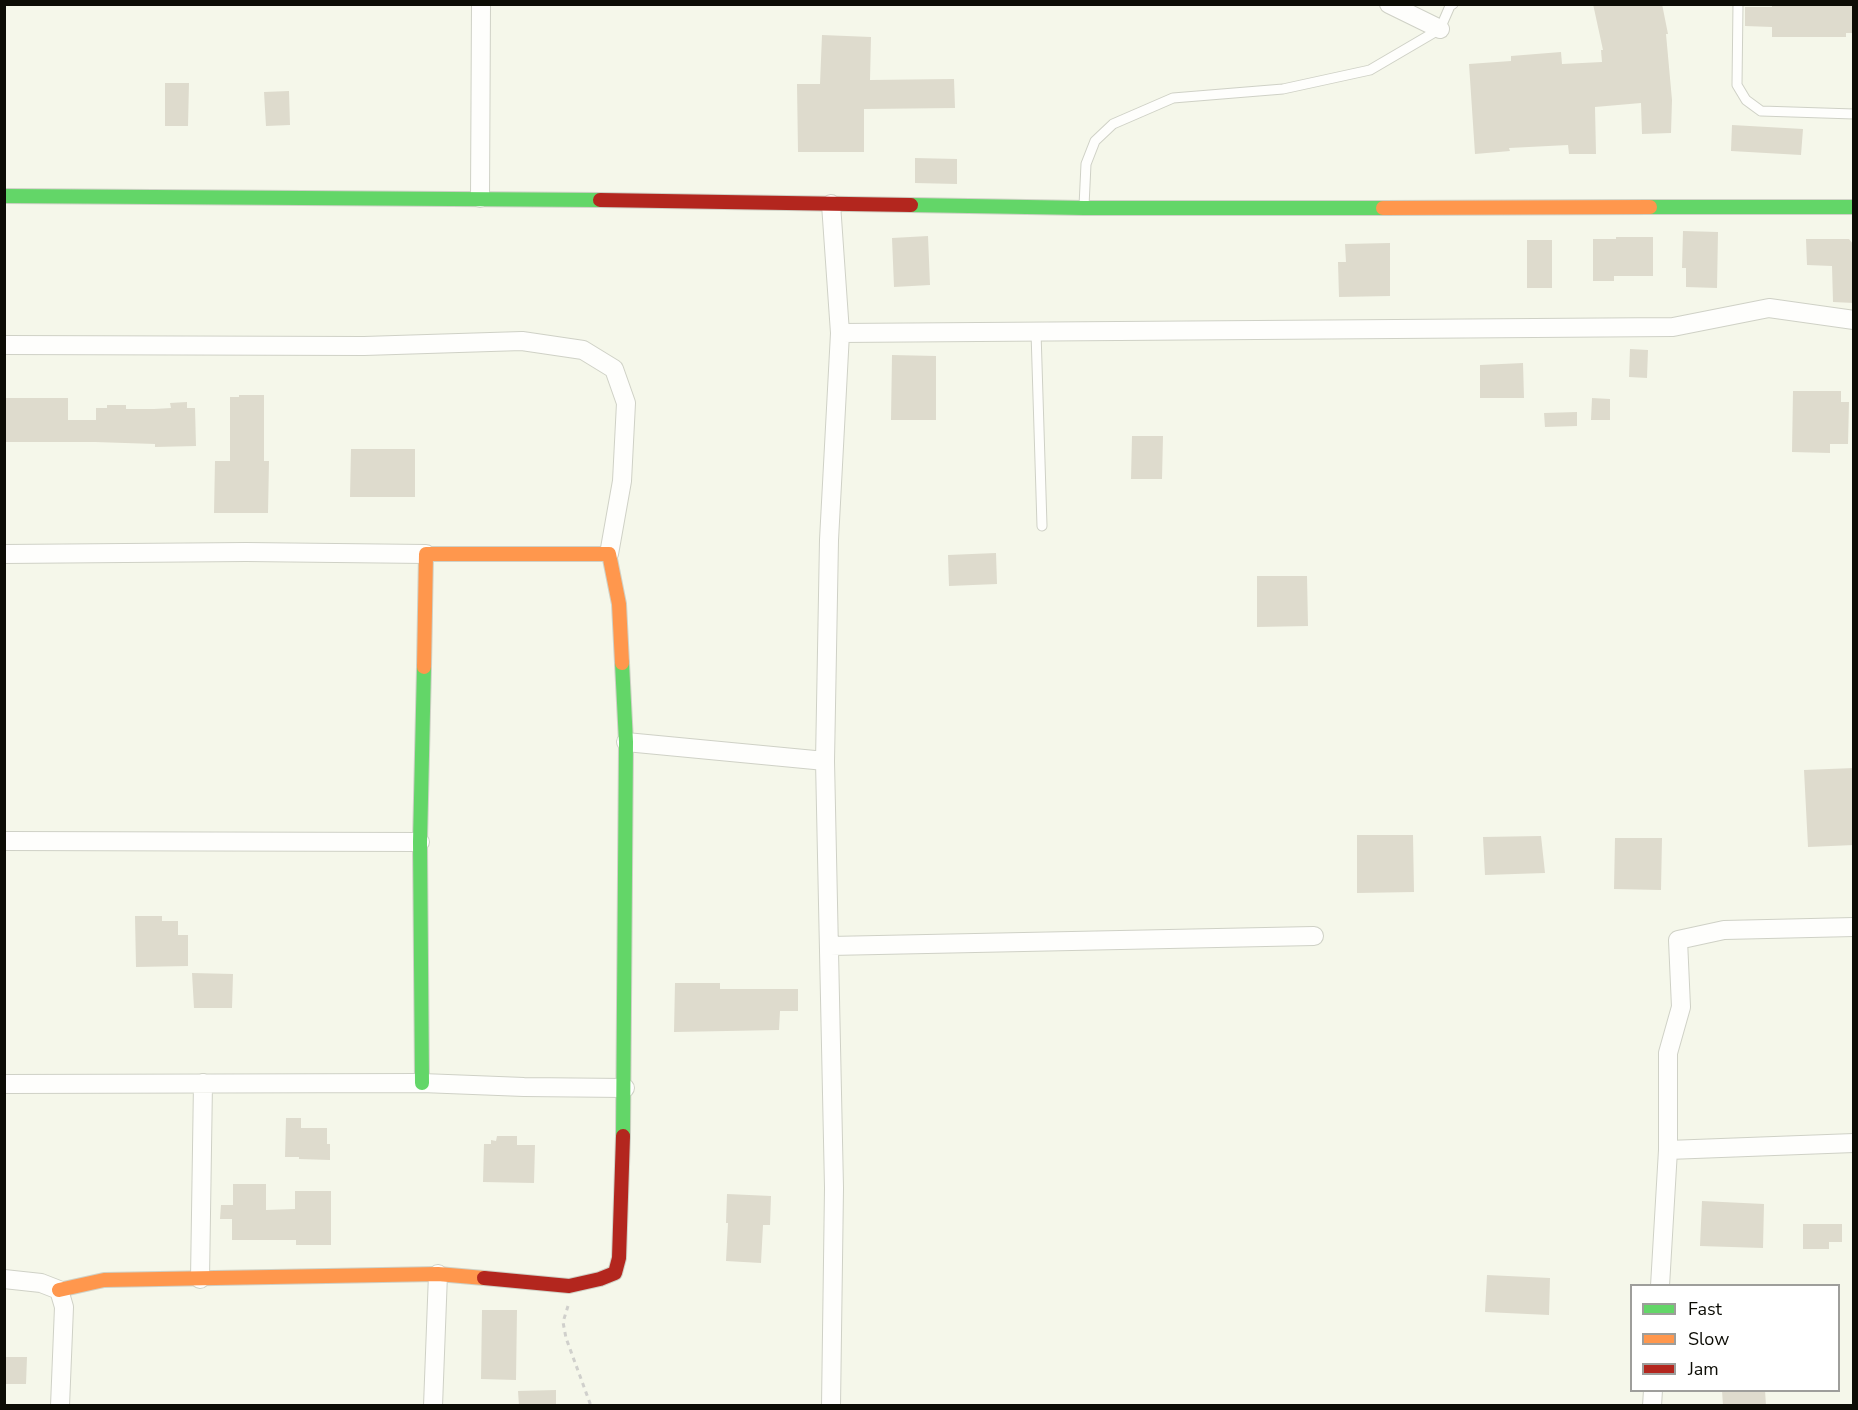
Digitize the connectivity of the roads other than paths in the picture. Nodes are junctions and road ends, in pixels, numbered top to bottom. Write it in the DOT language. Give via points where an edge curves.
graph roads {
  1 [pos="481,4"];
  2 [pos="1389,4"];
  3 [pos="1453,4"];
  4 [pos="1738,4"];
  5 [pos="1440,29"];
  6 [pos="1854,114"];
  7 [pos="4,196"];
  8 [pos="480,198"];
  9 [pos="831,204"];
  10 [pos="1854,207"];
  11 [pos="1084,208"];
  12 [pos="1854,320"];
  13 [pos="1036,332"];
  14 [pos="840,333"];
  15 [pos="4,345"];
  16 [pos="1042,526"];
  17 [pos="4,554"];
  18 [pos="426,554"];
  19 [pos="609,554"];
  20 [pos="626,742"];
  21 [pos="825,760"];
  22 [pos="4,842"];
  23 [pos="420,842"];
  24 [pos="1854,927"];
  25 [pos="1314,936"];
  26 [pos="830,946"];
  27 [pos="203,1083"];
  28 [pos="422,1083"];
  29 [pos="4,1084"];
  30 [pos="625,1088"];
  31 [pos="1854,1143"];
  32 [pos="1668,1150"];
  33 [pos="438,1274"];
  34 [pos="200,1278"];
  35 [pos="4,1279"];
  36 [pos="1660,1284"];
  37 [pos="59,1290"];
  38 [pos="60,1406"];
  39 [pos="433,1406"];
  40 [pos="831,1406"];
  1 -- 8 [label="street"];
  2 -- 5 [label="street"];
  3 -- 5 [label="lane"];
  4 -- 6 [label="lane" via="1737,85 1746,100 1761,111"];
  5 -- 11 [label="lane" via="1370,70 1283,89 1173,98 1113,124 1095,141 1086,164"];
  7 -- 8 [label="street"];
  8 -- 9 [label="street"];
  9 -- 11 [label="street"];
  9 -- 14 [label="street"];
  10 -- 11 [label="street"];
  12 -- 13 [label="street" via="1769,308 1673,327"];
  13 -- 14 [label="street"];
  13 -- 16 [label="lane"];
  14 -- 21 [label="street" via="829,540"];
  15 -- 19 [label="street" via="364,346 522,341 584,350 614,369 626,403 622,481"];
  17 -- 18 [label="street"];
  18 -- 19 [label="street"];
  18 -- 23 [label="street"];
  19 -- 20 [label="street" via="619,604"];
  20 -- 21 [label="street"];
  20 -- 30 [label="street"];
  21 -- 26 [label="street"];
  22 -- 23 [label="street"];
  23 -- 28 [label="street"];
  24 -- 32 [label="street" via="1724,930 1678,940 1682,1007 1668,1053"];
  25 -- 26 [label="street"];
  26 -- 40 [label="street" via="834,1188"];
  27 -- 28 [label="street"];
  27 -- 29 [label="street"];
  27 -- 34 [label="street"];
  28 -- 30 [label="street"];
  30 -- 33 [label="street" via="619,1258 615,1273 569,1286"];
  31 -- 32 [label="street"];
  32 -- 36 [label="street"];
  33 -- 34 [label="street"];
  33 -- 39 [label="street"];
  34 -- 37 [label="street" via="104,1280"];
  35 -- 37 [label="street" via="41,1283"];
  37 -- 38 [label="street" via="64,1307"];
}
